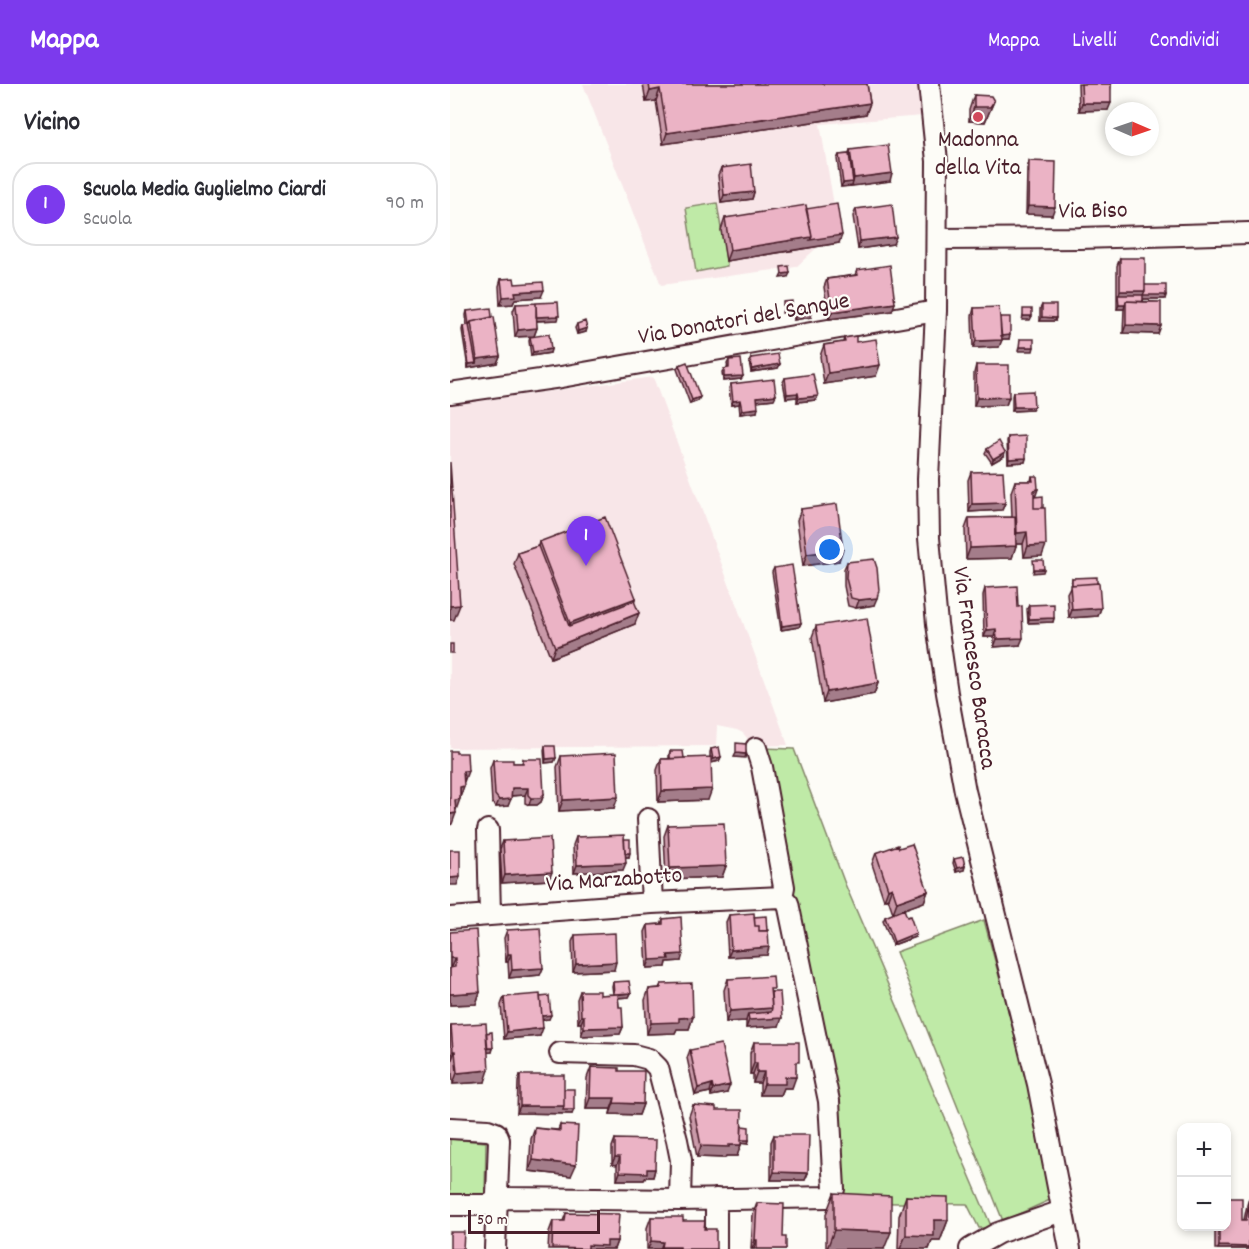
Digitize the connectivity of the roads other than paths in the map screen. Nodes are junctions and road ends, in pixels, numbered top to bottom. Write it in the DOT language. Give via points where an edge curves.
graph roads {
  1 [pos="929,84"];
  2 [pos="1249,233"];
  3 [pos="937,239"];
  4 [pos="936,311"];
  5 [pos="450,393"];
  6 [pos="756,748"];
  7 [pos="648,819"];
  8 [pos="488,830"];
  9 [pos="782,897"];
  10 [pos="652,903"];
  11 [pos="490,915"];
  12 [pos="450,918"];
  13 [pos="560,1053"];
  14 [pos="450,1128"];
  15 [pos="716,1198"];
  16 [pos="680,1200"];
  17 [pos="496,1203"];
  18 [pos="450,1205"];
  19 [pos="1062,1211"];
  20 [pos="495,1249"];
  21 [pos="716,1249"];
  22 [pos="970,1249"];
  23 [pos="1070,1249"];
  1 -- 3 [label="street, Via Francesco Baracca" via="938,161"];
  2 -- 3 [label="street, Via Biso"];
  3 -- 4 [label="street, Via Francesco Baracca"];
  4 -- 5 [label="street, Via Donatori del Sangue"];
  4 -- 19 [label="street, Via Francesco Baracca" via="928,479 938,635 965,791 1038,1084"];
  6 -- 9 [label="street" via="784,887"];
  7 -- 10 [label="street"];
  8 -- 11 [label="street"];
  9 -- 10 [label="street, Via Marzabotto"];
  9 -- 15 [label="street" via="788,903 829,1101 834,1189 826,1197"];
  10 -- 11 [label="street, Via Marzabotto"];
  11 -- 12 [label="street, Via Marzabotto"];
  13 -- 16 [label="street" via="633,1055 650,1059 658,1068 681,1160"];
  14 -- 17 [label="street" via="496,1133"];
  15 -- 16 [label="street"];
  15 -- 21 [label="street"];
  16 -- 17 [label="street" via="508,1198"];
  17 -- 18 [label="street"];
  17 -- 20 [label="street"];
  19 -- 22 [label="street" via="998,1233"];
  19 -- 23 [label="street, Via Francesco Baracca"];
}
